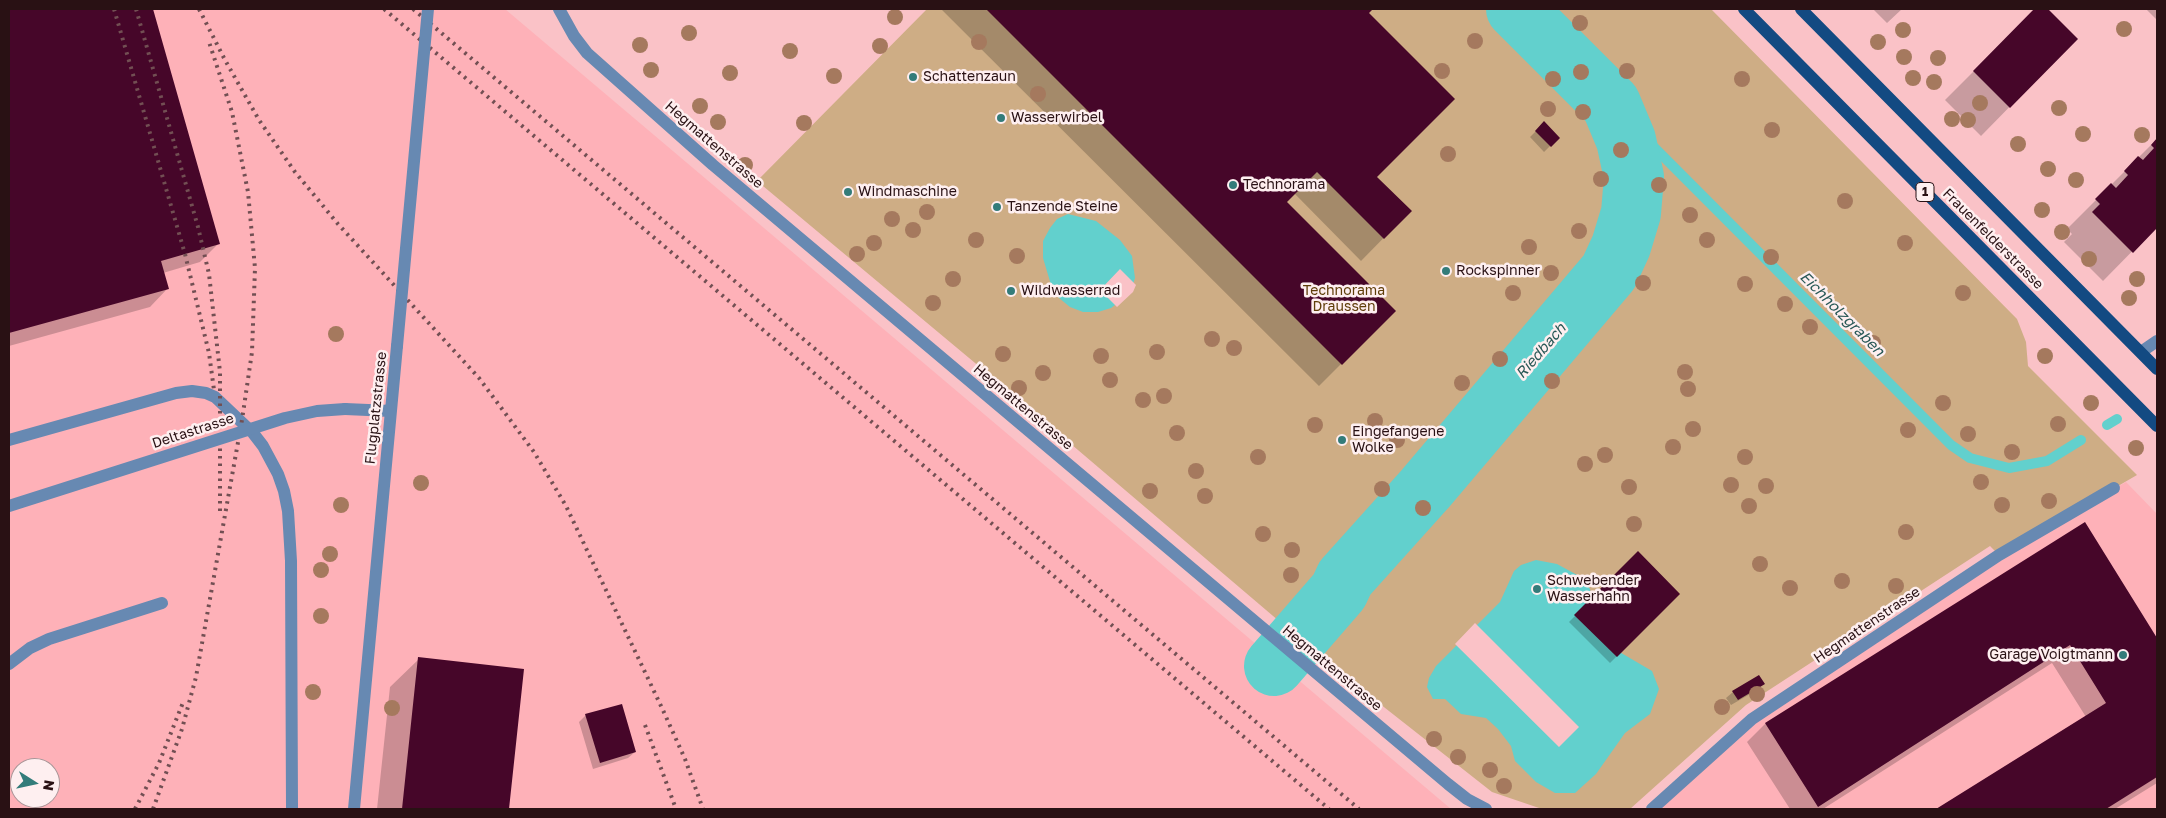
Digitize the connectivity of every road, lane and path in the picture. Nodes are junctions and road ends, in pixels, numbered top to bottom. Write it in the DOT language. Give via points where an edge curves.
graph roads {
  1 [pos="428,9"];
  2 [pos="559,9"];
  3 [pos="1744,9"];
  4 [pos="1801,9"];
  5 [pos="2157,341"];
  6 [pos="2141,352"];
  7 [pos="2157,369"];
  8 [pos="391,411"];
  9 [pos="2157,426"];
  10 [pos="9,440"];
  11 [pos="2114,488"];
  12 [pos="9,506"];
  13 [pos="162,603"];
  14 [pos="9,664"];
  15 [pos="292,809"];
  16 [pos="354,809"];
  17 [pos="1486,809"];
  18 [pos="1652,809"];
  1 -- 8 [label="street, Flugplatzstrasse, bridge"];
  2 -- 17 [label="street, Hegmattenstrasse" via="574,36 601,66 720,170 1322,679 1448,784"];
  3 -- 9 [label="main road, Frauenfelderstrasse / 1"];
  4 -- 6 [label="main road, Frauenfelderstrasse"];
  5 -- 6 [label="street"];
  6 -- 7 [label="main road, Frauenfelderstrasse"];
  8 -- 12 [label="street, Deltastrasse, bridge" via="344,409 285,418"];
  8 -- 16 [label="street, Flugplatzstrasse"];
  10 -- 15 [label="street" via="192,391 215,397 263,446 278,474 288,511"];
  11 -- 18 [label="street, Hegmattenstrasse" via="1999,555 1752,719"];
  13 -- 14 [label="street" via="49,639"];
}
